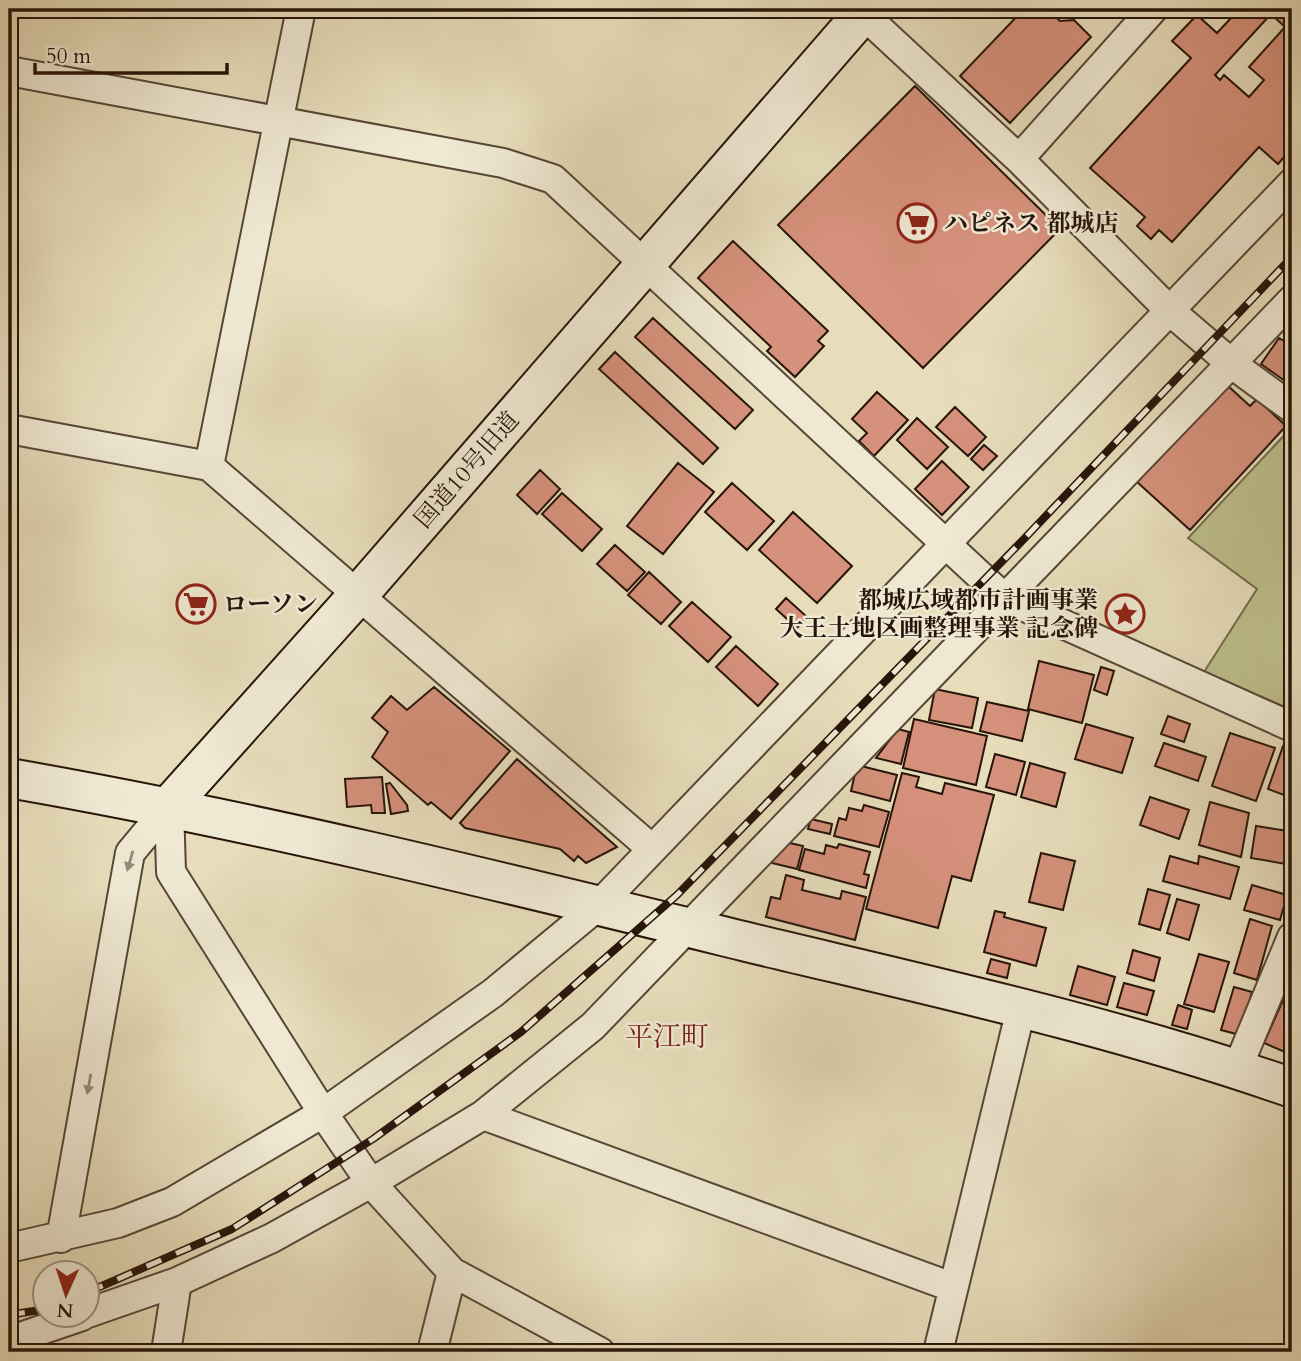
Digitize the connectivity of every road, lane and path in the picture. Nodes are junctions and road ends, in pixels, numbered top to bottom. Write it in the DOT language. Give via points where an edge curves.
graph roads {
  1 [pos="301,9"];
  2 [pos="1153,9"];
  3 [pos="860,10"];
  4 [pos="9,71"];
  5 [pos="277,123"];
  6 [pos="1019,159"];
  7 [pos="1292,183"];
  8 [pos="646,265"];
  9 [pos="1292,300"];
  10 [pos="1170,311"];
  11 [pos="1232,364"];
  12 [pos="1292,408"];
  13 [pos="9,429"];
  14 [pos="209,466"];
  15 [pos="946,546"];
  16 [pos="359,594"];
  17 [pos="1003,597"];
  18 [pos="1292,727"];
  19 [pos="9,778"];
  20 [pos="169,806"];
  21 [pos="652,849"];
  22 [pos="598,906"];
  23 [pos="688,927"];
  24 [pos="1292,937"];
  25 [pos="1021,1009"];
  26 [pos="1237,1069"];
  27 [pos="1292,1088"];
  28 [pos="323,1113"];
  29 [pos="483,1115"];
  30 [pos="371,1183"];
  31 [pos="61,1238"];
  32 [pos="9,1248"];
  33 [pos="452,1272"];
  34 [pos="177,1282"];
  35 [pos="952,1287"];
  36 [pos="102,1309"];
  37 [pos="40,1330"];
  38 [pos="9,1341"];
  39 [pos="166,1352"];
  40 [pos="432,1352"];
  41 [pos="600,1352"];
  42 [pos="938,1352"];
  1 -- 5 [label="street"];
  2 -- 6 [label="street"];
  3 -- 6 [label="street"];
  3 -- 8 [label="street, 国道10号旧道"];
  4 -- 5 [label="street"];
  5 -- 8 [label="street" via="503,163 554,179"];
  5 -- 14 [label="street"];
  6 -- 10 [label="street"];
  7 -- 10 [label="street"];
  8 -- 15 [label="street"];
  8 -- 16 [label="street, 国道10号旧道"];
  9 -- 11 [label="street"];
  10 -- 11 [label="street"];
  10 -- 15 [label="street"];
  11 -- 12 [label="street"];
  11 -- 17 [label="street"];
  13 -- 14 [label="street"];
  14 -- 16 [label="street"];
  15 -- 17 [label="street"];
  15 -- 21 [label="street"];
  16 -- 20 [label="street, 国道10号旧道"];
  16 -- 21 [label="street"];
  17 -- 18 [label="street"];
  17 -- 23 [label="street"];
  19 -- 20 [label="street"];
  20 -- 22 [label="street"];
  20 -- 28 [label="street" via="171,872"];
  20 -- 31 [label="street, one-way" via="130,853"];
  21 -- 22 [label="street"];
  22 -- 23 [label="street"];
  22 -- 28 [label="street"];
  23 -- 25 [label="street"];
  23 -- 29 [label="street" via="593,1027"];
  24 -- 26 [label="street"];
  25 -- 26 [label="street"];
  25 -- 35 [label="street"];
  26 -- 27 [label="street"];
  28 -- 30 [label="street"];
  28 -- 31 [label="street" via="172,1202"];
  29 -- 30 [label="street"];
  29 -- 35 [label="street"];
  30 -- 33 [label="street"];
  30 -- 34 [label="street" via="272,1238"];
  31 -- 32 [label="street"];
  33 -- 40 [label="street"];
  33 -- 41 [label="street"];
  34 -- 36 [label="street"];
  34 -- 39 [label="street"];
  35 -- 42 [label="street"];
  37 -- 38 [label="street"];
}
